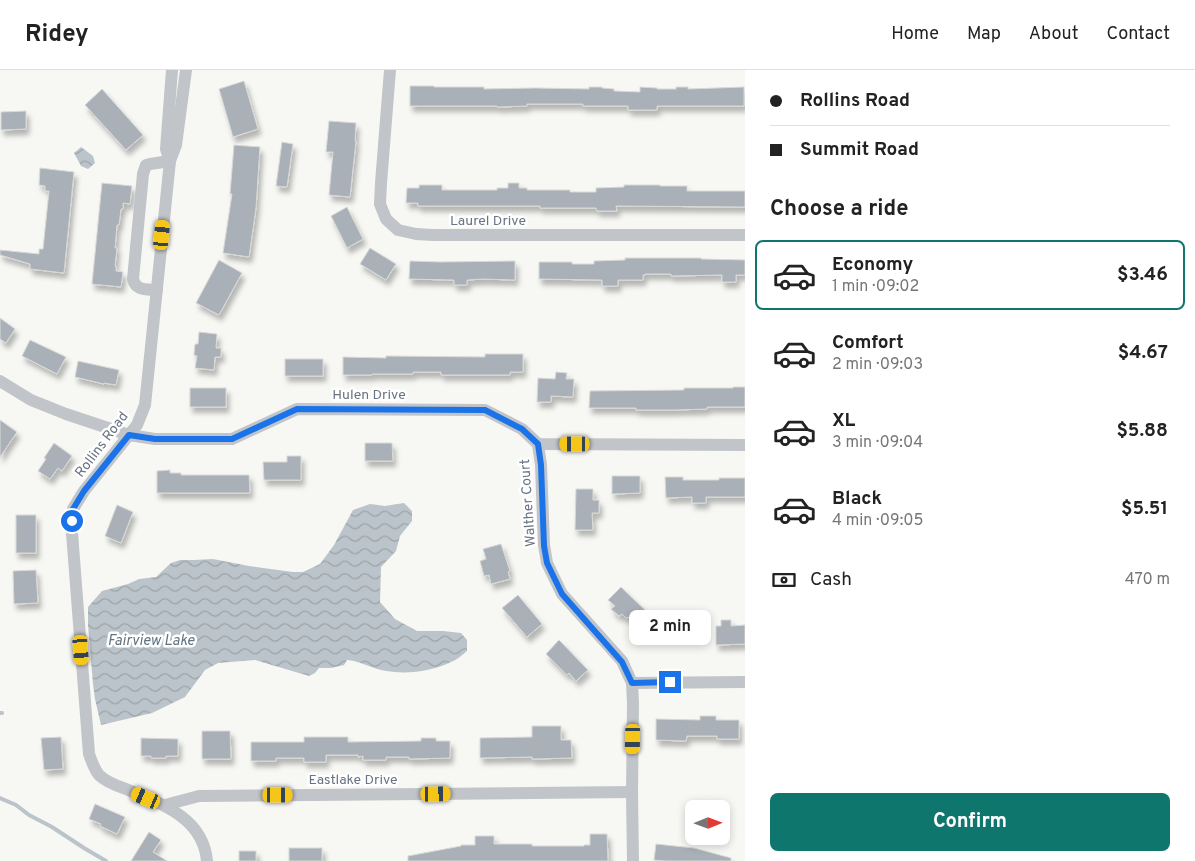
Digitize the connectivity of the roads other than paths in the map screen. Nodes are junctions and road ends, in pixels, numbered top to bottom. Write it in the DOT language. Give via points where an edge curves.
graph roads {
  1 [pos="172,70"];
  2 [pos="186,70"];
  3 [pos="390,70"];
  4 [pos="170,162"];
  5 [pos="745,235"];
  6 [pos="157,290"];
  7 [pos="0,381"];
  8 [pos="129,435"];
  9 [pos="538,444"];
  10 [pos="745,445"];
  11 [pos="745,682"];
  12 [pos="632,683"];
  13 [pos="632,792"];
  14 [pos="164,805"];
  15 [pos="207,861"];
  16 [pos="633,861"];
  1 -- 2 [label="street"];
  1 -- 4 [label="street, Rollins Road" via="166,149"];
  2 -- 4 [label="street, Rollins Road" via="176,146"];
  3 -- 5 [label="street, Laurel Drive" via="380,204 386,219 398,230 433,235"];
  4 -- 6 [label="street, Rollins Road"];
  4 -- 6 [label="street" via="146,165 142,183 133,279 139,288"];
  6 -- 8 [label="street, Rollins Road" via="145,405"];
  7 -- 8 [label="street, Hulen Drive" via="30,400"];
  8 -- 9 [label="street, Hulen Drive" via="155,439 232,439 297,409 485,410 522,429"];
  8 -- 14 [label="street, Rollins Road" via="73,509 72,533 90,754 100,776 110,783"];
  9 -- 10 [label="street"];
  9 -- 12 [label="street, Walther Court" via="547,563 562,594 622,662"];
  11 -- 12 [label="street"];
  12 -- 13 [label="street, Walther Court"];
  13 -- 14 [label="street, Eastlake Drive" via="199,796"];
  13 -- 16 [label="street, Walther Court"];
  14 -- 15 [label="street, Rollins Road" via="188,821 200,838"];
}
